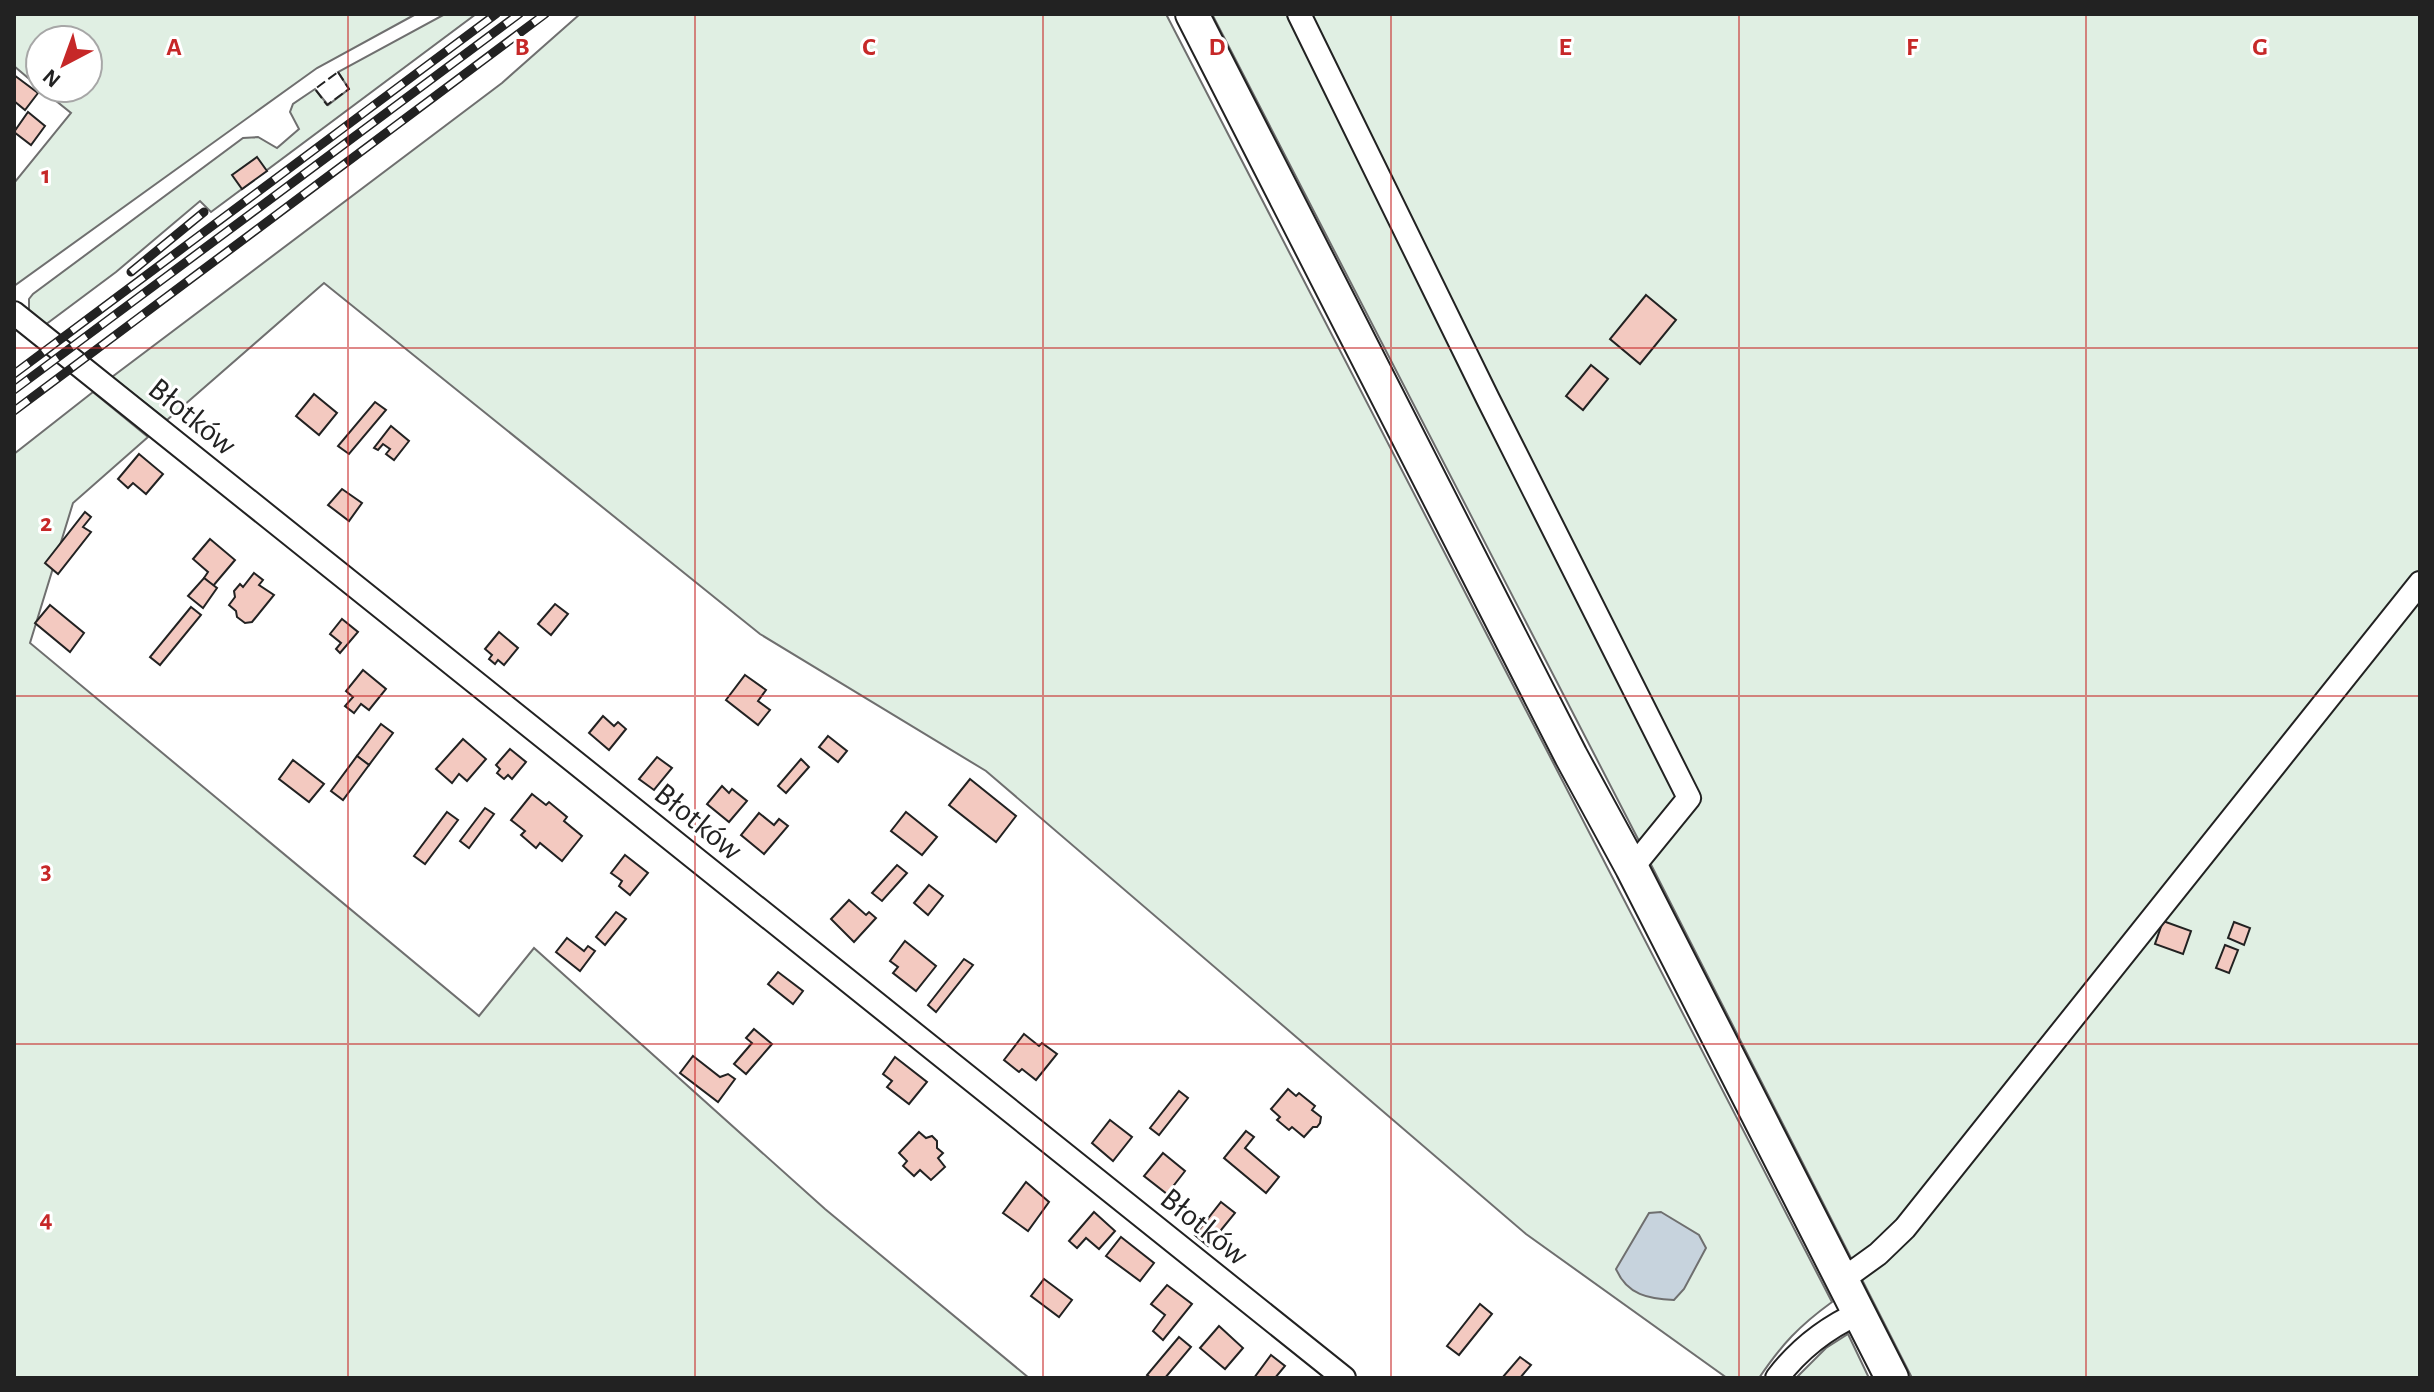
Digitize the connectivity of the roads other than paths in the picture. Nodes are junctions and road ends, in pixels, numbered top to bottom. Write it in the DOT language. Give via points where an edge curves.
graph roads {
  1 [pos="1192,14"];
  2 [pos="1299,14"];
  3 [pos="14,313"];
  4 [pos="2420,583"];
  5 [pos="1632,868"];
  6 [pos="1842,1280"];
  7 [pos="1859,1313"];
  8 [pos="1344,1378"];
  9 [pos="1777,1378"];
  10 [pos="1892,1378"];
  1 -- 5 [label="highway"];
  2 -- 5 [label="street" via="1689,798"];
  3 -- 8 [label="street, Błotków"];
  4 -- 6 [label="street" via="1905,1228"];
  5 -- 6 [label="highway"];
  6 -- 7 [label="highway"];
  7 -- 9 [label="street" via="1810,1343"];
  7 -- 10 [label="highway"];
}
